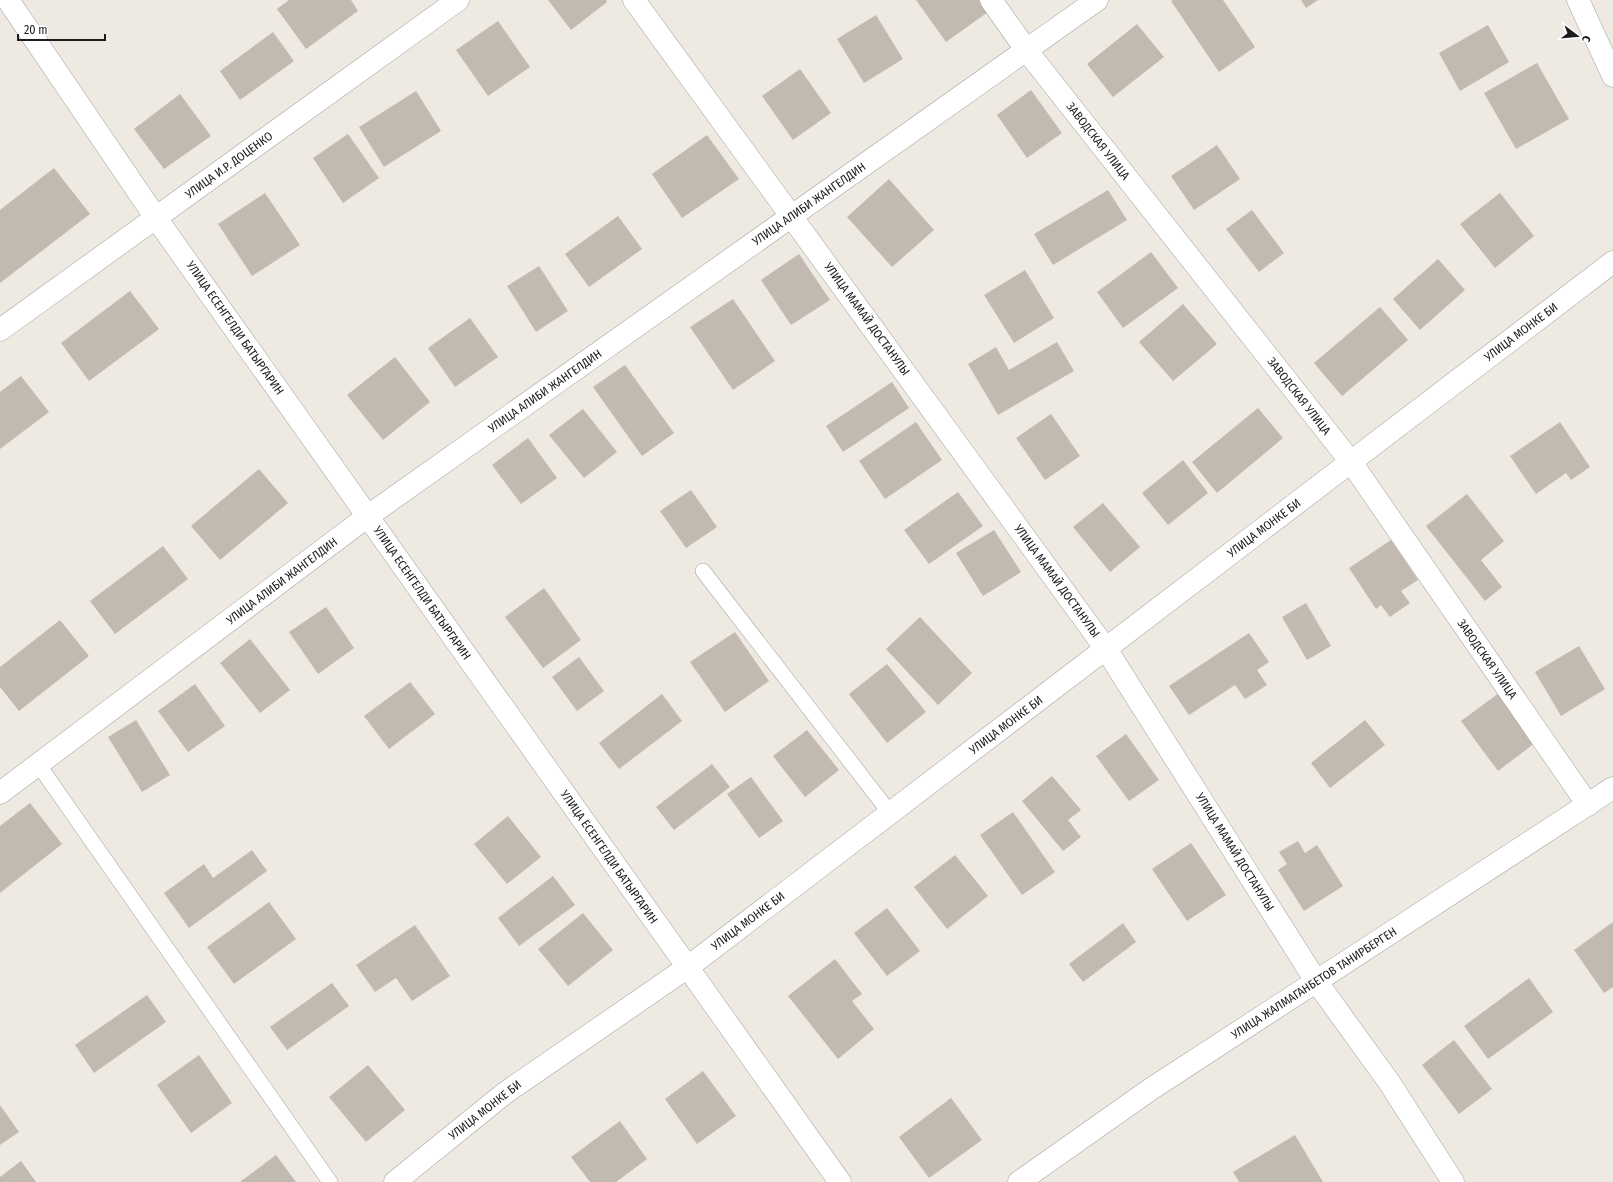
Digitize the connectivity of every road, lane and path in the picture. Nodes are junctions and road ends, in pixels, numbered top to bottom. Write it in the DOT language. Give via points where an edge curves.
graph roads {
  1 [pos="8,0"];
  2 [pos="458,0"];
  3 [pos="634,0"];
  4 [pos="991,0"];
  5 [pos="1097,0"];
  6 [pos="1578,0"];
  7 [pos="1027,51"];
  8 [pos="1613,76"];
  9 [pos="792,216"];
  10 [pos="156,218"];
  11 [pos="1613,262"];
  12 [pos="0,330"];
  13 [pos="1351,462"];
  14 [pos="368,516"];
  15 [pos="703,571"];
  16 [pos="1106,649"];
  17 [pos="38,764"];
  18 [pos="1613,788"];
  19 [pos="0,792"];
  20 [pos="1588,805"];
  21 [pos="890,813"];
  22 [pos="688,967"];
  23 [pos="1316,981"];
  24 [pos="330,1182"];
  25 [pos="395,1182"];
  26 [pos="840,1182"];
  27 [pos="1019,1182"];
  28 [pos="1453,1182"];
  1 -- 10 [label="street, УЛИЦА ЕСЕНГЕЛДИ БАТЫРГАРИН"];
  2 -- 10 [label="street, УЛИЦА И.Р. ДОЦЕНКО"];
  3 -- 9 [label="street, УЛИЦА МАМАЙ ДОСТАНУЛЫ"];
  4 -- 7 [label="street, ЗАВОДСКАЯ УЛИЦА"];
  5 -- 7 [label="street, УЛИЦА АЛИБИ ЖАНГЕЛДИН"];
  6 -- 8 [label="street"];
  7 -- 9 [label="street, УЛИЦА АЛИБИ ЖАНГЕЛДИН"];
  7 -- 13 [label="street, ЗАВОДСКАЯ УЛИЦА"];
  9 -- 14 [label="street, УЛИЦА АЛИБИ ЖАНГЕЛДИН"];
  9 -- 16 [label="street, УЛИЦА МАМАЙ ДОСТАНУЛЫ"];
  10 -- 12 [label="street, УЛИЦА И.Р. ДОЦЕНКО"];
  10 -- 14 [label="street, УЛИЦА ЕСЕНГЕЛДИ БАТЫРГАРИН"];
  11 -- 13 [label="street, УЛИЦА МОНКЕ БИ"];
  13 -- 16 [label="street, УЛИЦА МОНКЕ БИ"];
  13 -- 20 [label="street, ЗАВОДСКАЯ УЛИЦА"];
  14 -- 17 [label="street, УЛИЦА АЛИБИ ЖАНГЕЛДИН"];
  14 -- 22 [label="street, УЛИЦА ЕСЕНГЕЛДИ БАТЫРГАРИН"];
  15 -- 21 [label="lane"];
  16 -- 21 [label="street, УЛИЦА МОНКЕ БИ"];
  16 -- 23 [label="street, УЛИЦА МАМАЙ ДОСТАНУЛЫ"];
  17 -- 19 [label="street, УЛИЦА АЛИБИ ЖАНГЕЛДИН"];
  17 -- 24 [label="lane"];
  18 -- 20 [label="street, УЛИЦА ЖАЛМАГАНБЕТОВ ТАНИРБЕРГЕН"];
  20 -- 23 [label="street, УЛИЦА ЖАЛМАГАНБЕТОВ ТАНИРБЕРГЕН"];
  21 -- 22 [label="street, УЛИЦА МОНКЕ БИ"];
  22 -- 25 [label="street, УЛИЦА МОНКЕ БИ" via="505,1093"];
  22 -- 26 [label="street, УЛИЦА ЕСЕНГЕЛДИ БАТЫРГАРИН"];
  23 -- 27 [label="street, УЛИЦА ЖАЛМАГАНБЕТОВ ТАНИРБЕРГЕН" via="1151,1089"];
  23 -- 28 [label="street, УЛИЦА МАМАЙ ДОСТАНУЛЫ" via="1389,1082"];
}
